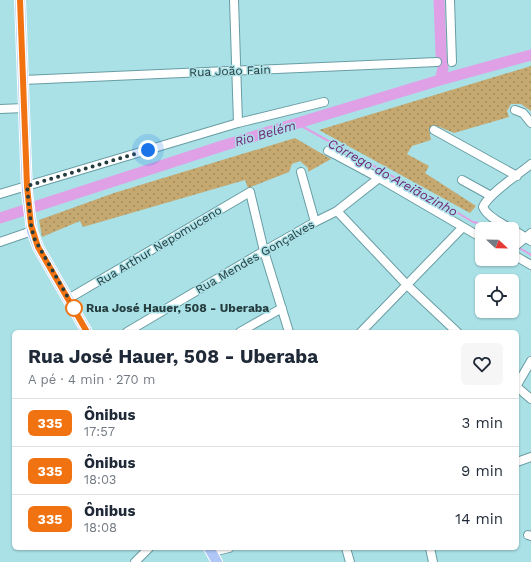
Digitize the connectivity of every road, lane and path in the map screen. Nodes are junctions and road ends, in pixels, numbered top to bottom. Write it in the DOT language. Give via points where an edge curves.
graph roads {
  1 [pos="20,0"];
  2 [pos="234,0"];
  3 [pos="450,0"];
  4 [pos="437,62"];
  5 [pos="452,62"];
  6 [pos="237,71"];
  7 [pos="23,80"];
  8 [pos="324,102"];
  9 [pos="0,108"];
  10 [pos="24,108"];
  11 [pos="515,110"];
  12 [pos="238,123"];
  13 [pos="531,123"];
  14 [pos="434,130"];
  15 [pos="328,152"];
  16 [pos="531,164"];
  17 [pos="300,172"];
  18 [pos="516,176"];
  19 [pos="379,178"];
  20 [pos="462,180"];
  21 [pos="27,189"];
  22 [pos="0,194"];
  23 [pos="491,196"];
  24 [pos="337,211"];
  25 [pos="315,222"];
  26 [pos="500,222"];
  27 [pos="464,227"];
  28 [pos="32,228"];
  29 [pos="519,232"];
  30 [pos="475,234"];
  31 [pos="529,237"];
  32 [pos="0,242"];
  33 [pos="519,244"];
  34 [pos="264,250"];
  35 [pos="519,258"];
  36 [pos="531,265"];
  37 [pos="407,285"];
  38 [pos="68,299"];
  39 [pos="282,308"];
  40 [pos="86,330"];
  41 [pos="130,330"];
  42 [pos="244,330"];
  43 [pos="288,330"];
  44 [pos="363,330"];
  45 [pos="455,330"];
  46 [pos="531,361"];
  47 [pos="519,382"];
  48 [pos="519,388"];
  49 [pos="531,399"];
  50 [pos="531,457"];
  51 [pos="519,461"];
  52 [pos="147,550"];
  53 [pos="211,550"];
  54 [pos="347,550"];
  55 [pos="430,550"];
  56 [pos="135,562"];
  57 [pos="217,562"];
  58 [pos="350,562"];
  59 [pos="433,562"];
  1 -- 7 [label="main road"];
  2 -- 6 [label="street"];
  3 -- 5 [label="street"];
  4 -- 6 [label="street, Rua João Fain"];
  6 -- 7 [label="street, Rua João Fain"];
  6 -- 12 [label="street"];
  7 -- 10 [label="main road"];
  8 -- 12 [label="street"];
  9 -- 10 [label="street"];
  10 -- 21 [label="main road"];
  11 -- 13 [label="street" via="523,113"];
  12 -- 21 [label="street"];
  14 -- 18 [label="street"];
  15 -- 19 [label="street"];
  16 -- 18 [label="street"];
  17 -- 25 [label="street"];
  18 -- 23 [label="street"];
  19 -- 24 [label="street, Rua Mendes Gonçalves"];
  19 -- 27 [label="street"];
  20 -- 23 [label="street"];
  21 -- 22 [label="street"];
  21 -- 28 [label="main road"];
  23 -- 26 [label="street" via="483,207 489,215"];
  24 -- 25 [label="street, Rua Mendes Gonçalves"];
  24 -- 37 [label="street"];
  25 -- 34 [label="street, Rua Mendes Gonçalves"];
  27 -- 30 [label="street"];
  27 -- 37 [label="street"];
  28 -- 32 [label="street"];
  28 -- 38 [label="main road" via="38,247"];
  29 -- 31 [label="street"];
  31 -- 33 [label="street"];
  34 -- 38 [label="street, Rua Arthur Nepomuceno" via="250,192"];
  34 -- 39 [label="street"];
  34 -- 41 [label="street, Rua Mendes Gonçalves"];
  35 -- 36 [label="street"];
  37 -- 44 [label="street"];
  37 -- 45 [label="street"];
  38 -- 40 [label="main road"];
  39 -- 42 [label="street"];
  39 -- 43 [label="street"];
  46 -- 47 [label="street"];
  48 -- 49 [label="street"];
  50 -- 51 [label="street"];
  52 -- 56 [label="street"];
  53 -- 57 [label="main road"];
  54 -- 58 [label="street"];
  55 -- 59 [label="street"];
}
